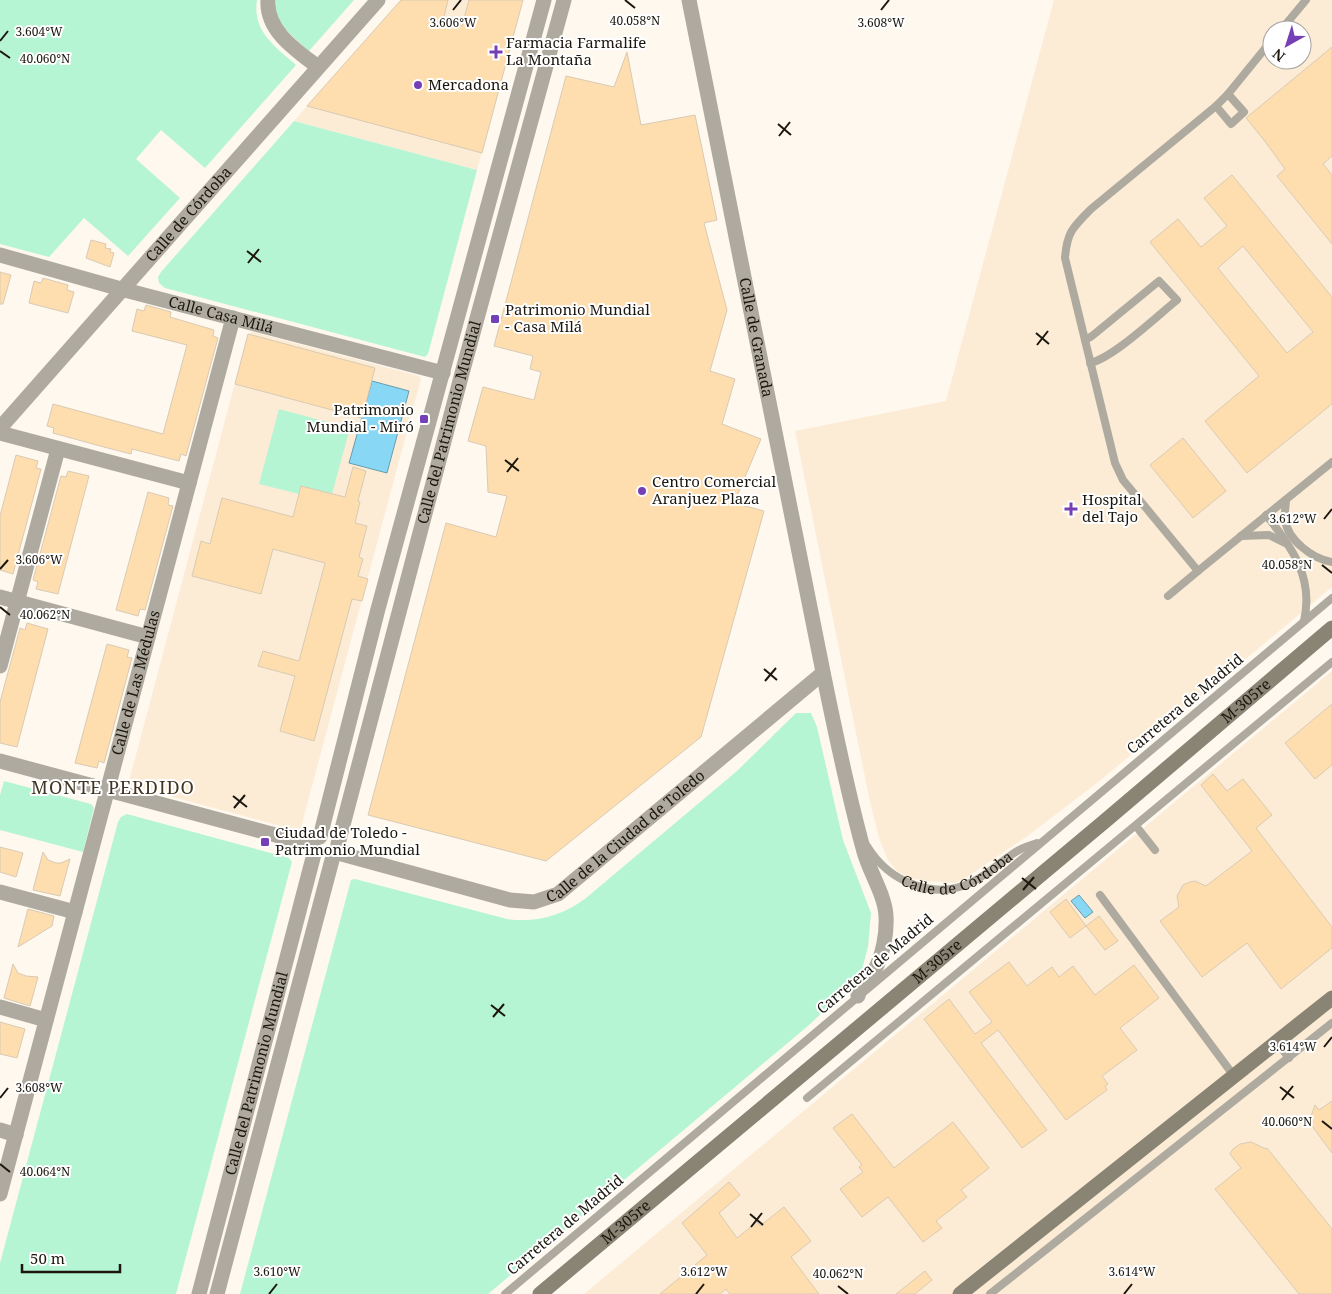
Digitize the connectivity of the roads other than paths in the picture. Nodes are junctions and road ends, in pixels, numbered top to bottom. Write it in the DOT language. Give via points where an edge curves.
graph roads {
  1 [pos="268,0"];
  2 [pos="378,0"];
  3 [pos="544,0"];
  4 [pos="564,0"];
  5 [pos="689,0"];
  6 [pos="1306,0"];
  7 [pos="1289,20"];
  8 [pos="1262,52"];
  9 [pos="318,67"];
  10 [pos="1228,94"];
  11 [pos="1216,106"];
  12 [pos="0,255"];
  13 [pos="121,289"];
  14 [pos="234,318"];
  15 [pos="1085,340"];
  16 [pos="1090,363"];
  17 [pos="443,373"];
  18 [pos="0,428"];
  19 [pos="0,433"];
  20 [pos="58,449"];
  21 [pos="1332,462"];
  22 [pos="189,483"];
  23 [pos="1286,500"];
  24 [pos="1266,515"];
  25 [pos="1241,536"];
  26 [pos="1289,545"];
  27 [pos="1332,562"];
  28 [pos="1198,571"];
  29 [pos="1168,596"];
  30 [pos="0,597"];
  31 [pos="1332,598"];
  32 [pos="17,602"];
  33 [pos="1304,621"];
  34 [pos="1331,629"];
  35 [pos="148,637"];
  36 [pos="1332,662"];
  37 [pos="0,666"];
  38 [pos="823,673"];
  39 [pos="0,761"];
  40 [pos="108,790"];
  41 [pos="1136,826"];
  42 [pos="857,829"];
  43 [pos="1046,839"];
  44 [pos="316,845"];
  45 [pos="1155,850"];
  46 [pos="336,852"];
  47 [pos="0,892"];
  48 [pos="1100,896"];
  49 [pos="75,912"];
  50 [pos="858,996"];
  51 [pos="1332,998"];
  52 [pos="0,1007"];
  53 [pos="46,1020"];
  54 [pos="1332,1023"];
  55 [pos="1276,1042"];
  56 [pos="1289,1058"];
  57 [pos="1234,1076"];
  58 [pos="807,1098"];
  59 [pos="1200,1103"];
  60 [pos="1213,1118"];
  61 [pos="0,1130"];
  62 [pos="16,1135"];
  63 [pos="1152,1141"];
  64 [pos="1164,1156"];
  65 [pos="0,1194"];
  66 [pos="199,1294"];
  67 [pos="218,1294"];
  68 [pos="505,1294"];
  69 [pos="540,1294"];
  70 [pos="960,1294"];
  71 [pos="990,1294"];
  1 -- 9 [label="street" via="269,18 274,27"];
  2 -- 9 [label="street, Calle de Córdoba"];
  3 -- 17 [label="street, Calle del Patrimonio Mundial"];
  4 -- 46 [label="street, Calle del Patrimonio Mundial"];
  5 -- 38 [label="street, Calle de Granada"];
  6 -- 7 [label="lane"];
  8 -- 10 [label="lane"];
  9 -- 13 [label="street, Calle de Córdoba"];
  10 -- 11 [label="lane"];
  10 -- 11 [label="lane" via="1244,112 1231,124"];
  11 -- 15 [label="lane" via="1091,209 1067,239 1065,258"];
  12 -- 13 [label="street, Calle Casa Milá"];
  13 -- 14 [label="street, Calle Casa Milá"];
  13 -- 18 [label="street, Calle de Córdoba"];
  14 -- 17 [label="street, Calle Casa Milá"];
  14 -- 22 [label="street, Calle de Las Médulas"];
  15 -- 16 [label="lane"];
  15 -- 16 [label="lane" via="1160,281 1177,300 1112,353"];
  16 -- 28 [label="lane" via="1115,462 1123,480"];
  17 -- 44 [label="street, Calle del Patrimonio Mundial"];
  19 -- 20 [label="street"];
  20 -- 22 [label="street"];
  20 -- 32 [label="street"];
  21 -- 23 [label="lane"];
  22 -- 35 [label="street, Calle de Las Médulas"];
  23 -- 24 [label="lane"];
  23 -- 27 [label="lane" via="1285,520 1298,544 1311,555"];
  24 -- 25 [label="lane"];
  24 -- 26 [label="lane"];
  25 -- 26 [label="lane" via="1269,536"];
  25 -- 28 [label="lane"];
  26 -- 33 [label="lane" via="1299,561 1304,580 1307,604"];
  28 -- 29 [label="lane"];
  30 -- 32 [label="street"];
  31 -- 33 [label="lane, Carretera de Madrid"];
  32 -- 35 [label="street"];
  32 -- 37 [label="street"];
  33 -- 43 [label="lane, Carretera de Madrid"];
  34 -- 69 [label="main road, M-305re"];
  35 -- 40 [label="street, Calle de Las Médulas"];
  36 -- 41 [label="lane"];
  38 -- 42 [label="street, Calle de Córdoba"];
  38 -- 46 [label="street, Calle de la Ciudad de Toledo" via="558,894 534,902 510,900"];
  39 -- 40 [label="street"];
  40 -- 44 [label="street"];
  40 -- 49 [label="street, Calle de Las Médulas"];
  41 -- 45 [label="lane"];
  41 -- 58 [label="lane"];
  42 -- 43 [label="lane, Calle de Córdoba" via="887,869 906,882 930,889 968,884 1018,850"];
  42 -- 50 [label="street, Calle de Córdoba" via="886,918 878,962 861,985"];
  43 -- 50 [label="lane, Carretera de Madrid"];
  44 -- 46 [label="street" via="329,836 336,840"];
  44 -- 46 [label="street" via="317,858 324,862"];
  44 -- 66 [label="street, Calle del Patrimonio Mundial"];
  46 -- 67 [label="street, Calle del Patrimonio Mundial"];
  47 -- 49 [label="street"];
  48 -- 57 [label="lane"];
  49 -- 53 [label="street, Calle de Las Médulas"];
  50 -- 68 [label="lane, Carretera de Madrid"];
  51 -- 55 [label="main road"];
  52 -- 53 [label="street"];
  53 -- 62 [label="street, Calle de Las Médulas"];
  54 -- 56 [label="lane"];
  55 -- 56 [label="lane"];
  55 -- 57 [label="main road"];
  56 -- 60 [label="lane"];
  57 -- 59 [label="main road"];
  59 -- 60 [label="lane"];
  59 -- 63 [label="main road"];
  60 -- 64 [label="lane"];
  61 -- 62 [label="street"];
  62 -- 65 [label="street, Calle de Las Médulas"];
  63 -- 64 [label="lane"];
  63 -- 70 [label="main road"];
  64 -- 71 [label="lane"];
}
